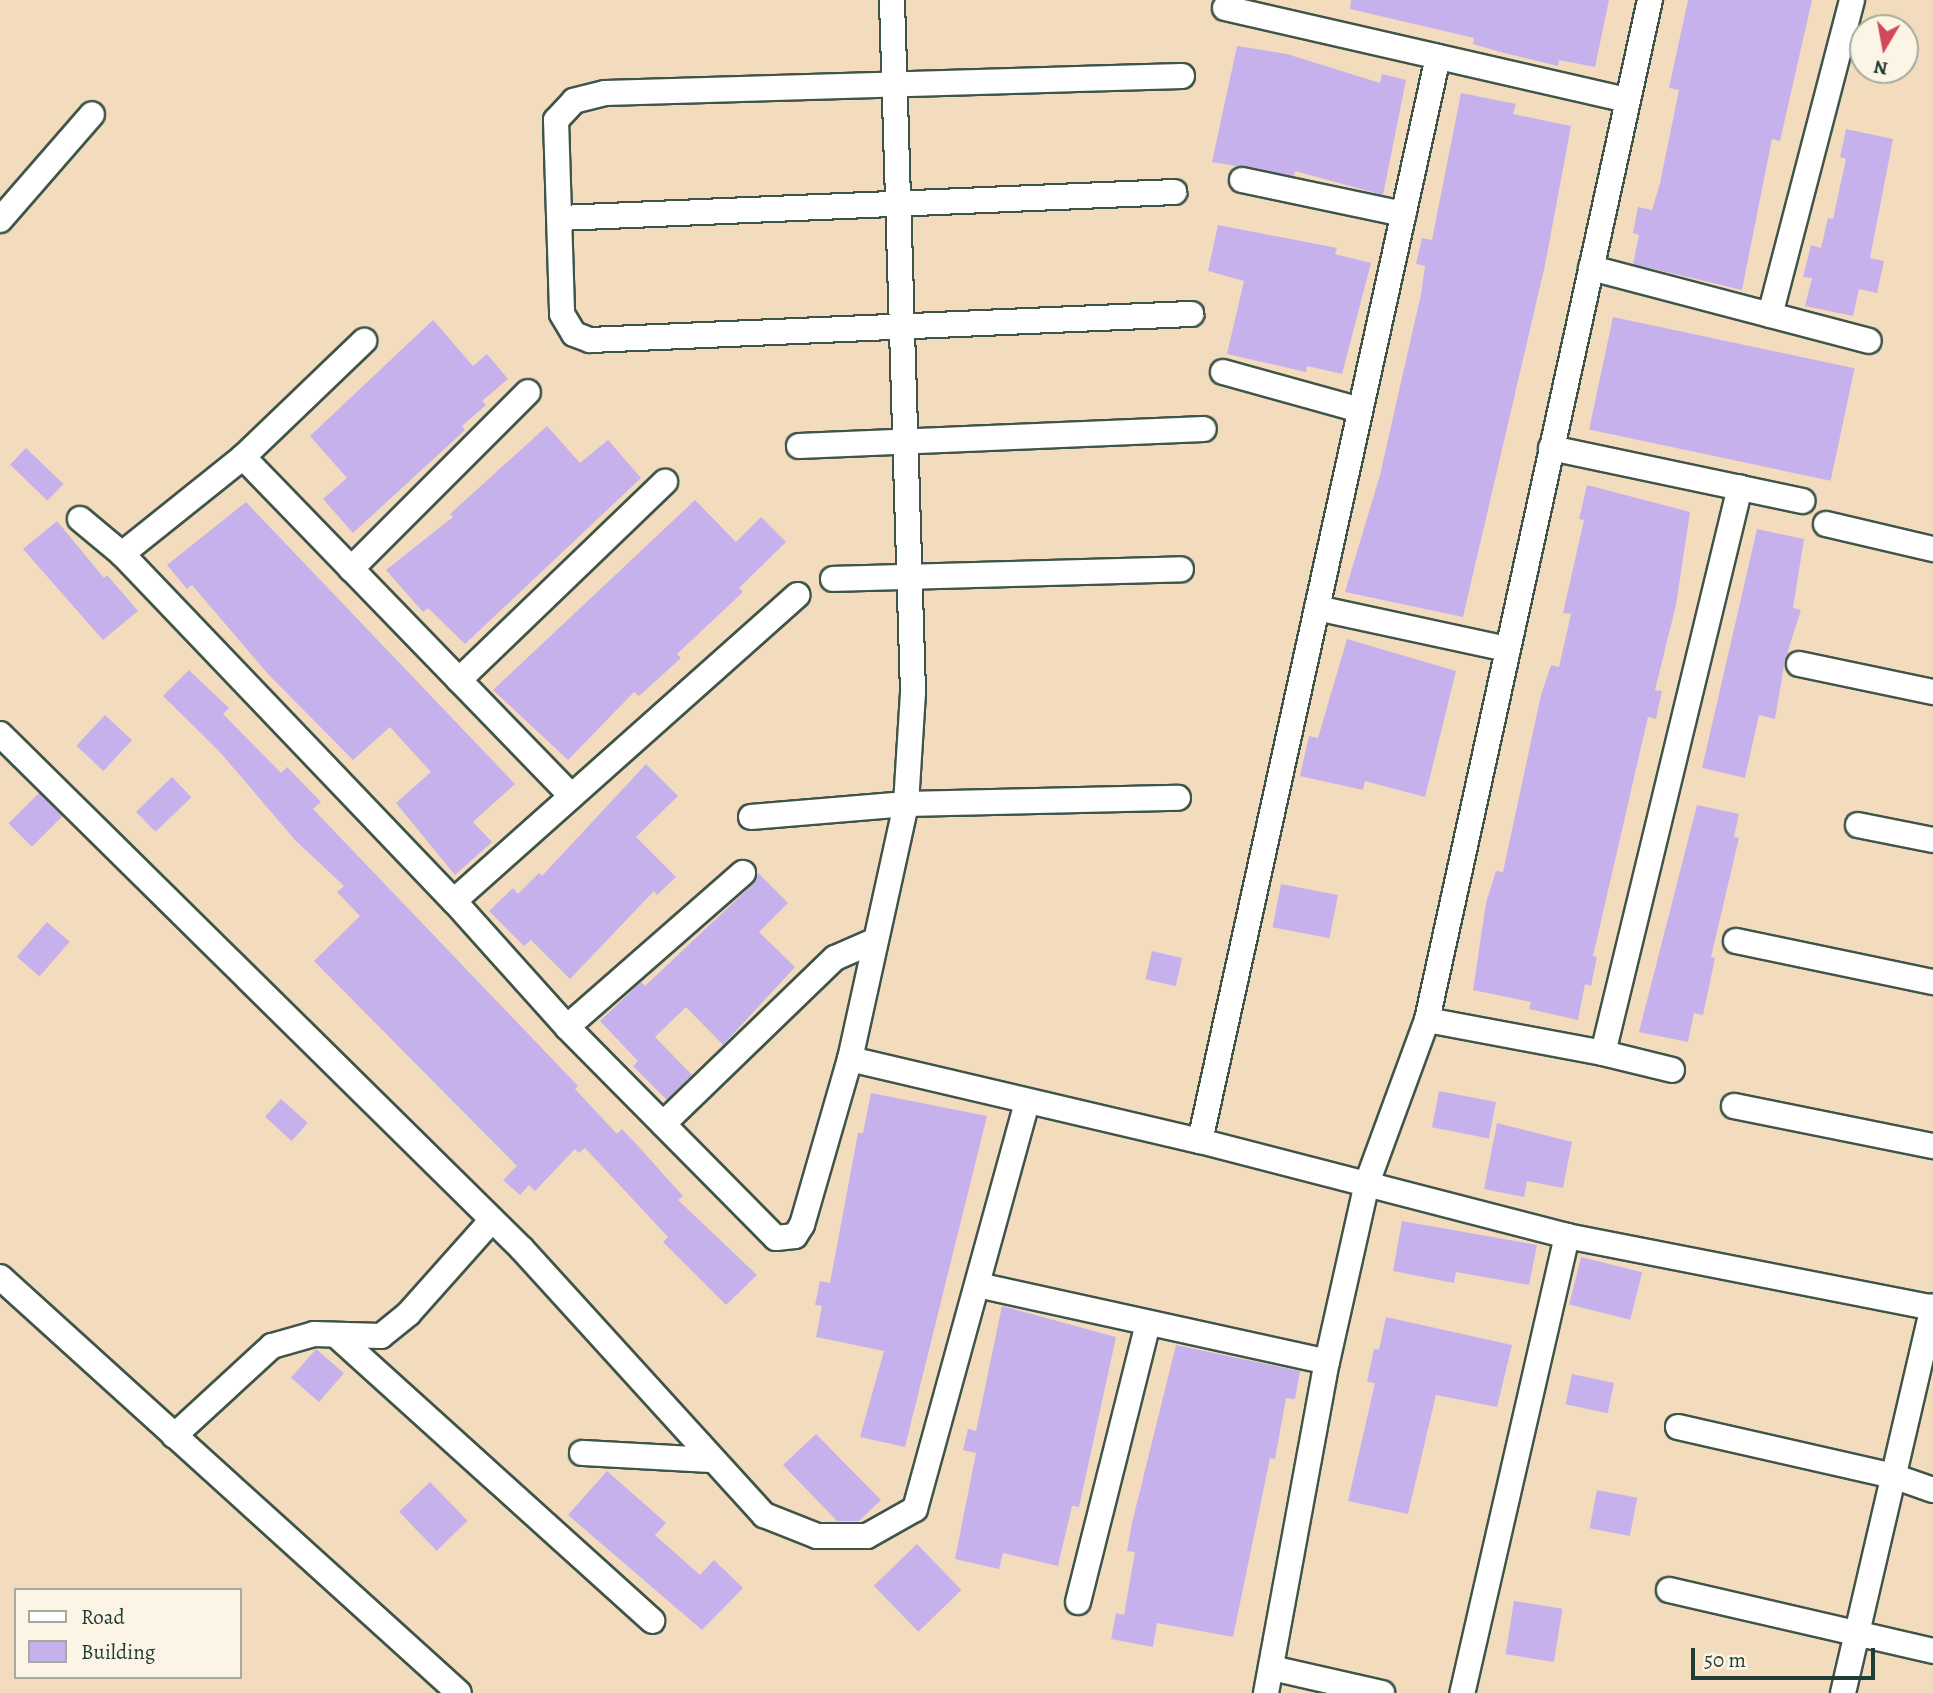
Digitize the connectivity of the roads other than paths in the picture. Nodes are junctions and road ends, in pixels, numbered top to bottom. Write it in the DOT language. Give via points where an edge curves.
graph roads {
  1 [pos="892,0"];
  2 [pos="1650,0"];
  3 [pos="1852,0"];
  4 [pos="1225,8"];
  5 [pos="1282,10"];
  6 [pos="1438,57"];
  7 [pos="1182,76"];
  8 [pos="896,83"];
  9 [pos="1628,100"];
  10 [pos="92,114"];
  11 [pos="1242,180"];
  12 [pos="1174,192"];
  13 [pos="899,201"];
  14 [pos="1403,214"];
  15 [pos="560,218"];
  16 [pos="0,220"];
  17 [pos="1591,268"];
  18 [pos="1191,314"];
  19 [pos="1770,315"];
  20 [pos="903,324"];
  21 [pos="363,341"];
  22 [pos="1869,341"];
  23 [pos="1223,372"];
  24 [pos="528,392"];
  25 [pos="1360,410"];
  26 [pos="1204,429"];
  27 [pos="906,445"];
  28 [pos="799,446"];
  29 [pos="1551,448"];
  30 [pos="243,457"];
  31 [pos="665,482"];
  32 [pos="1740,487"];
  33 [pos="1802,501"];
  34 [pos="80,519"];
  35 [pos="1826,524"];
  36 [pos="1933,549"];
  37 [pos="122,554"];
  38 [pos="351,569"];
  39 [pos="1181,569"];
  40 [pos="907,576"];
  41 [pos="833,579"];
  42 [pos="797,595"];
  43 [pos="1317,608"];
  44 [pos="1507,649"];
  45 [pos="1799,664"];
  46 [pos="459,680"];
  47 [pos="1933,692"];
  48 [pos="0,734"];
  49 [pos="571,796"];
  50 [pos="1178,798"];
  51 [pos="906,804"];
  52 [pos="751,817"];
  53 [pos="1858,825"];
  54 [pos="1933,840"];
  55 [pos="743,873"];
  56 [pos="454,901"];
  57 [pos="874,941"];
  58 [pos="1735,941"];
  59 [pos="1933,982"];
  60 [pos="1426,1020"];
  61 [pos="567,1027"];
  62 [pos="1603,1054"];
  63 [pos="850,1059"];
  64 [pos="1672,1070"];
  65 [pos="1027,1102"];
  66 [pos="1734,1106"];
  67 [pos="663,1125"];
  68 [pos="1200,1141"];
  69 [pos="1933,1146"];
  70 [pos="1367,1184"];
  71 [pos="491,1221"];
  72 [pos="1567,1236"];
  73 [pos="0,1277"];
  74 [pos="978,1285"];
  75 [pos="1933,1307"];
  76 [pos="1148,1324"];
  77 [pos="337,1336"];
  78 [pos="1327,1362"];
  79 [pos="1678,1427"];
  80 [pos="174,1436"];
  81 [pos="582,1453"];
  82 [pos="712,1460"];
  83 [pos="1893,1476"];
  84 [pos="1933,1490"];
  85 [pos="1669,1590"];
  86 [pos="1078,1602"];
  87 [pos="652,1621"];
  88 [pos="1858,1633"];
  89 [pos="1933,1651"];
  90 [pos="1272,1668"];
  91 [pos="459,1693"];
  92 [pos="1266,1693"];
  93 [pos="1382,1693"];
  94 [pos="1462,1693"];
  95 [pos="1843,1693"];
  1 -- 8 [label="street"];
  2 -- 9 [label="street"];
  3 -- 19 [label="street"];
  4 -- 5 [label="street"];
  5 -- 6 [label="street"];
  6 -- 9 [label="street"];
  6 -- 14 [label="street"];
  7 -- 8 [label="street"];
  8 -- 13 [label="street"];
  8 -- 15 [label="street" via="605,93 574,101 556,120"];
  9 -- 17 [label="street"];
  10 -- 16 [label="street"];
  11 -- 14 [label="street"];
  12 -- 13 [label="street"];
  13 -- 15 [label="street"];
  13 -- 20 [label="street"];
  14 -- 25 [label="street"];
  15 -- 20 [label="street" via="562,314 581,338"];
  17 -- 19 [label="street"];
  17 -- 29 [label="street"];
  18 -- 20 [label="street"];
  19 -- 22 [label="street"];
  20 -- 27 [label="street"];
  21 -- 30 [label="street"];
  23 -- 25 [label="street"];
  24 -- 38 [label="street"];
  25 -- 43 [label="street"];
  26 -- 27 [label="street"];
  27 -- 28 [label="street"];
  27 -- 40 [label="street"];
  29 -- 32 [label="street"];
  29 -- 44 [label="street"];
  30 -- 37 [label="street"];
  30 -- 38 [label="street"];
  31 -- 46 [label="street"];
  32 -- 33 [label="street"];
  32 -- 62 [label="street"];
  34 -- 37 [label="street"];
  35 -- 36 [label="street"];
  37 -- 56 [label="street"];
  38 -- 46 [label="street"];
  39 -- 40 [label="street"];
  40 -- 41 [label="street"];
  40 -- 51 [label="street" via="914,692"];
  42 -- 49 [label="street"];
  43 -- 44 [label="street"];
  43 -- 68 [label="street"];
  44 -- 60 [label="street"];
  45 -- 47 [label="street"];
  46 -- 49 [label="street"];
  48 -- 71 [label="street"];
  49 -- 56 [label="street"];
  50 -- 51 [label="street"];
  51 -- 52 [label="street"];
  51 -- 57 [label="street"];
  53 -- 54 [label="street"];
  55 -- 61 [label="street"];
  56 -- 61 [label="street"];
  57 -- 63 [label="street"];
  57 -- 67 [label="street" via="835,958"];
  58 -- 59 [label="street"];
  60 -- 62 [label="street"];
  60 -- 70 [label="street"];
  61 -- 67 [label="street"];
  62 -- 64 [label="street"];
  63 -- 65 [label="street"];
  63 -- 67 [label="street" via="808,1205 794,1236 776,1238"];
  65 -- 68 [label="street"];
  65 -- 74 [label="street"];
  66 -- 69 [label="street"];
  68 -- 70 [label="street"];
  70 -- 72 [label="street"];
  70 -- 78 [label="street"];
  71 -- 77 [label="street" via="409,1313 381,1336"];
  71 -- 82 [label="street" via="522,1249"];
  72 -- 75 [label="street"];
  72 -- 94 [label="street"];
  73 -- 80 [label="street"];
  74 -- 76 [label="street"];
  74 -- 82 [label="street" via="915,1509 867,1536 817,1536 764,1515"];
  75 -- 83 [label="street"];
  76 -- 78 [label="street"];
  76 -- 86 [label="street"];
  77 -- 80 [label="street" via="314,1334 272,1346"];
  77 -- 87 [label="street"];
  78 -- 90 [label="street"];
  79 -- 83 [label="street"];
  80 -- 91 [label="street"];
  81 -- 82 [label="street"];
  83 -- 84 [label="street"];
  83 -- 88 [label="street"];
  85 -- 88 [label="street"];
  88 -- 89 [label="street"];
  88 -- 95 [label="street"];
  90 -- 92 [label="street"];
  90 -- 93 [label="street"];
}
